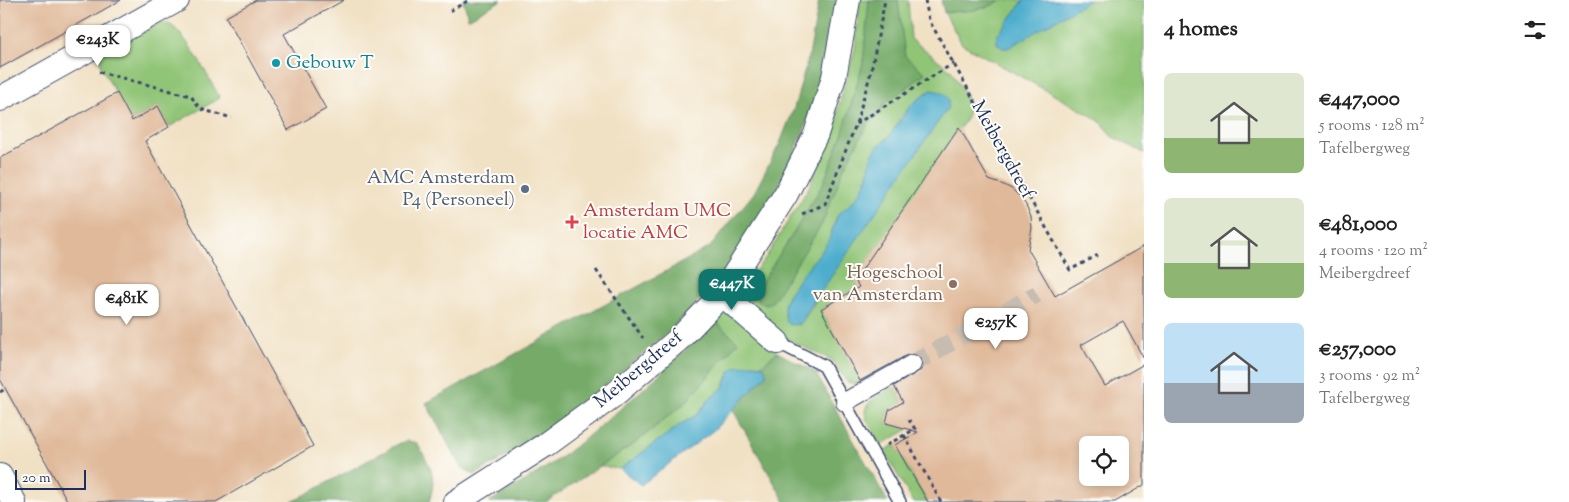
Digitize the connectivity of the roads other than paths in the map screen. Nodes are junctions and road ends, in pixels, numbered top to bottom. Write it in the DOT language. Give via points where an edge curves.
graph roads {
  1 [pos="177,0"];
  2 [pos="848,0"];
  3 [pos="0,99"];
  4 [pos="722,294"];
  5 [pos="777,342"];
  6 [pos="912,364"];
  7 [pos="845,402"];
  8 [pos="0,476"];
  9 [pos="14,502"];
  10 [pos="456,502"];
  11 [pos="900,502"];
  1 -- 3 [label="street"];
  2 -- 4 [label="street, Meibergdreef" via="834,77 816,134 786,194"];
  4 -- 5 [label="street"];
  4 -- 10 [label="street, Meibergdreef" via="680,338 615,394 545,445"];
  5 -- 7 [label="lane" via="824,366"];
  6 -- 7 [label="street"];
  7 -- 11 [label="lane"];
  8 -- 9 [label="street"];
}
